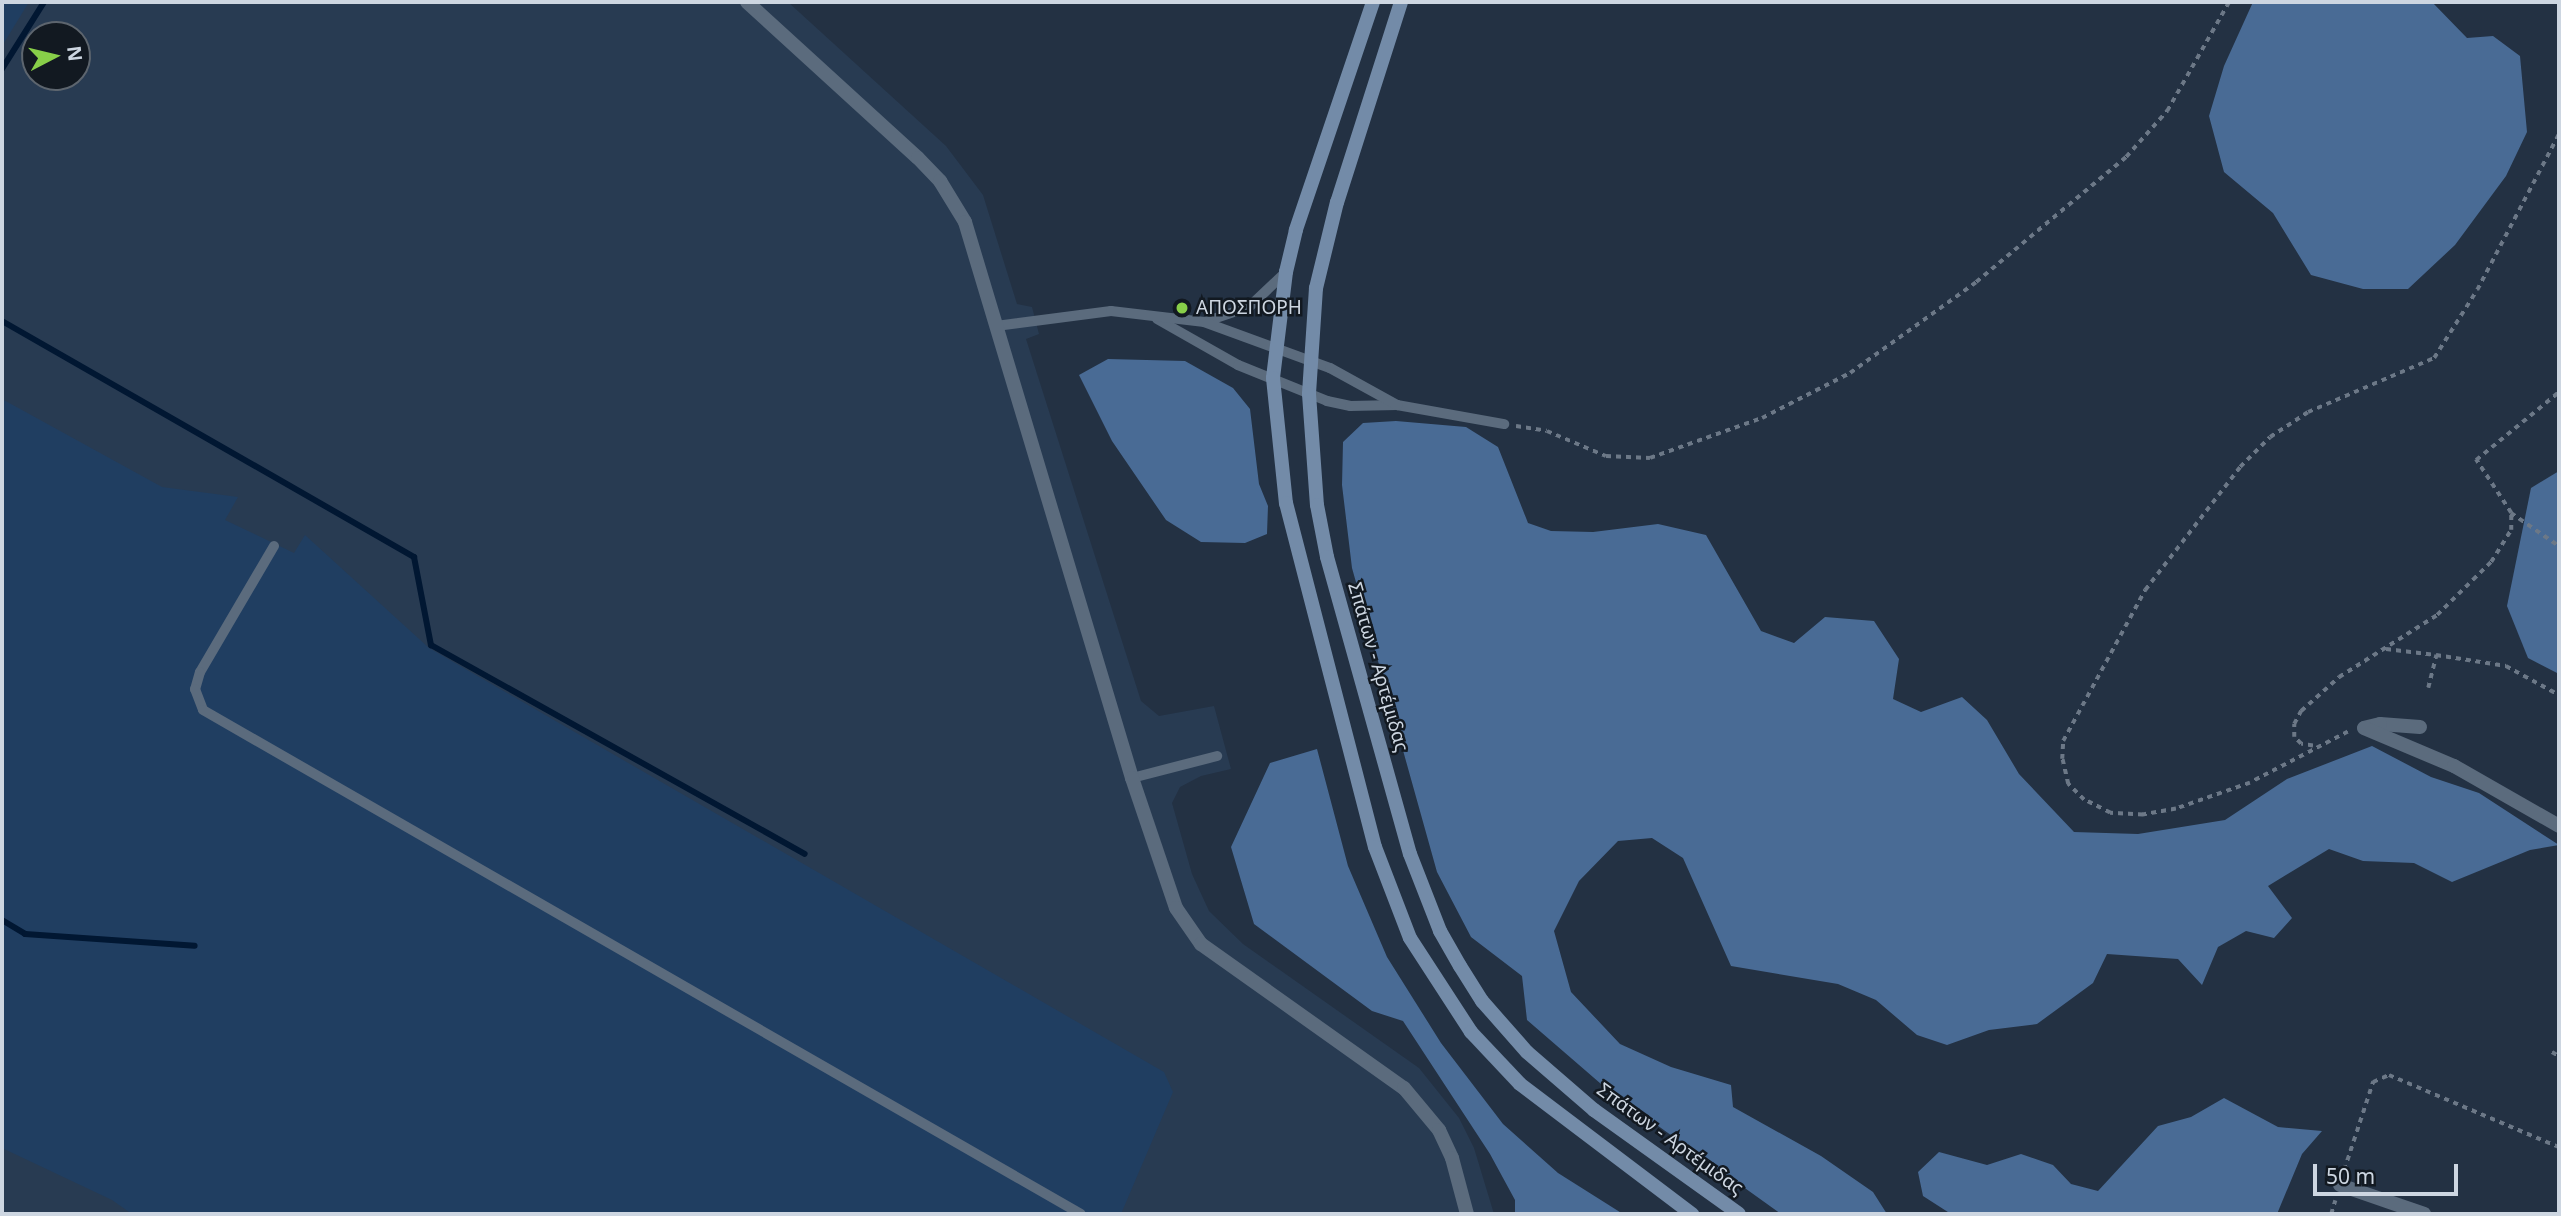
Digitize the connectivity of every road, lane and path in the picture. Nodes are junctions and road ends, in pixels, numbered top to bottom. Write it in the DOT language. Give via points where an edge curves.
graph roads {
  1 [pos="747,2"];
  2 [pos="1373,2"];
  3 [pos="1401,2"];
  4 [pos="2230,2"];
  5 [pos="2559,134"];
  6 [pos="1286,272"];
  7 [pos="1155,317"];
  8 [pos="1204,322"];
  9 [pos="996,326"];
  10 [pos="1276,346"];
  11 [pos="1310,360"];
  12 [pos="1273,378"];
  13 [pos="2559,392"];
  14 [pos="1309,394"];
  15 [pos="1397,405"];
  16 [pos="1504,424"];
  17 [pos="2511,513"];
  18 [pos="274,546"];
  19 [pos="2559,546"];
  20 [pos="2385,649"];
  21 [pos="2436,655"];
  22 [pos="2428,688"];
  23 [pos="2559,695"];
  24 [pos="2420,727"];
  25 [pos="2364,728"];
  26 [pos="2315,746"];
  27 [pos="1217,756"];
  28 [pos="1132,778"];
  29 [pos="2559,826"];
  30 [pos="2552,1052"];
  31 [pos="2559,1056"];
  32 [pos="2559,1147"];
  33 [pos="2340,1185"];
  34 [pos="1081,1214"];
  35 [pos="1467,1214"];
  36 [pos="1692,1214"];
  37 [pos="1739,1214"];
  38 [pos="2331,1214"];
  39 [pos="2424,1214"];
  1 -- 9 [label="street" via="940,181 965,222"];
  2 -- 6 [label="main road"];
  3 -- 11 [label="main road, Σπάτων - Αρτέμιδας" via="1337,202 1316,288"];
  4 -- 16 [label="path" via="2166,111 2126,158 1986,274 1850,373 1762,418 1650,458 1606,456 1547,431"];
  5 -- 26 [label="path" via="2477,290 2434,358 2308,412 2270,437 2240,467 2145,590 2063,741 2062,759 2068,784 2084,800 2110,813 2143,816 2250,783"];
  6 -- 8 [label="lane" via="1248,307"];
  6 -- 10 [label="main road"];
  7 -- 8 [label="lane"];
  7 -- 9 [label="lane" via="1086,312"];
  7 -- 12 [label="lane" via="1210,351"];
  8 -- 10 [label="lane"];
  9 -- 28 [label="street"];
  10 -- 11 [label="lane"];
  10 -- 12 [label="main road"];
  11 -- 14 [label="main road, Σπάτων - Αρτέμιδας"];
  11 -- 15 [label="lane"];
  12 -- 14 [label="lane"];
  12 -- 36 [label="main road" via="1286,503 1375,847 1410,938 1471,1032 1520,1084"];
  13 -- 17 [label="path" via="2476,460"];
  14 -- 15 [label="lane" via="1350,406"];
  14 -- 37 [label="main road, Σπάτων - Αρτέμιδας" via="1317,505 1327,556 1410,854 1440,931 1482,1001 1527,1052 1594,1110"];
  15 -- 16 [label="lane"];
  17 -- 19 [label="path"];
  17 -- 20 [label="path" via="2511,530 2466,592"];
  18 -- 34 [label="lane" via="200,672 195,689 204,710"];
  20 -- 21 [label="path"];
  20 -- 26 [label="path" via="2339,677 2301,711 2294,737 2301,744"];
  21 -- 22 [label="path"];
  21 -- 23 [label="path" via="2506,666"];
  24 -- 25 [label="street" via="2380,724"];
  25 -- 26 [label="path"];
  25 -- 29 [label="street" via="2454,766"];
  27 -- 28 [label="lane"];
  28 -- 35 [label="street" via="1169,890 1201,944 1404,1088 1439,1130"];
  30 -- 31 [label="path"];
  32 -- 33 [label="path" via="2398,1077 2381,1076 2373,1082 2365,1101"];
  33 -- 38 [label="path"];
  33 -- 39 [label="street"];
}
